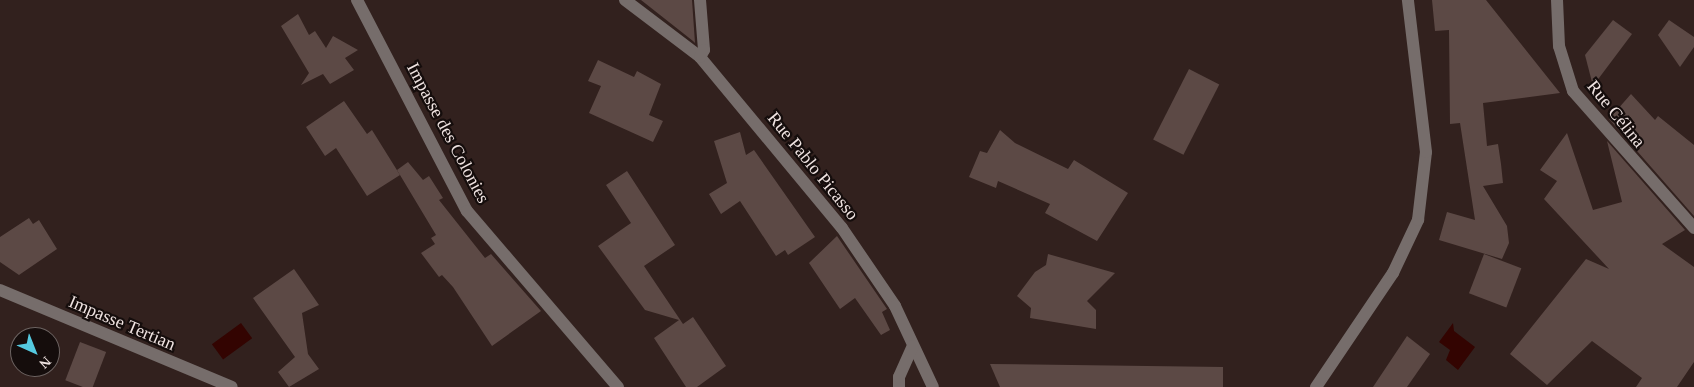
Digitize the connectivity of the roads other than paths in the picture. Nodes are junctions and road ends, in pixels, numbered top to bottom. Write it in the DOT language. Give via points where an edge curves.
graph roads {
  1 [pos="357,0"];
  2 [pos="625,0"];
  3 [pos="700,0"];
  4 [pos="1408,0"];
  5 [pos="1557,0"];
  6 [pos="700,57"];
  7 [pos="1694,228"];
  8 [pos="0,290"];
  9 [pos="913,346"];
  10 [pos="612,384"];
  11 [pos="232,387"];
  12 [pos="899,387"];
  13 [pos="933,387"];
  14 [pos="1316,387"];
  1 -- 10 [label="street, Impasse des Colonies" via="467,211"];
  2 -- 6 [label="street, Rue Pablo Picasso"];
  3 -- 6 [label="street" via="704,50"];
  4 -- 14 [label="street" via="1426,152 1418,220 1393,273"];
  5 -- 7 [label="street, Rue Célina" via="1559,46 1573,91"];
  6 -- 9 [label="street, Rue Pablo Picasso" via="842,228 895,306"];
  8 -- 11 [label="street, Impasse Tertian"];
  9 -- 12 [label="street" via="899,377"];
  9 -- 13 [label="street, Rue Pablo Picasso"];
}
